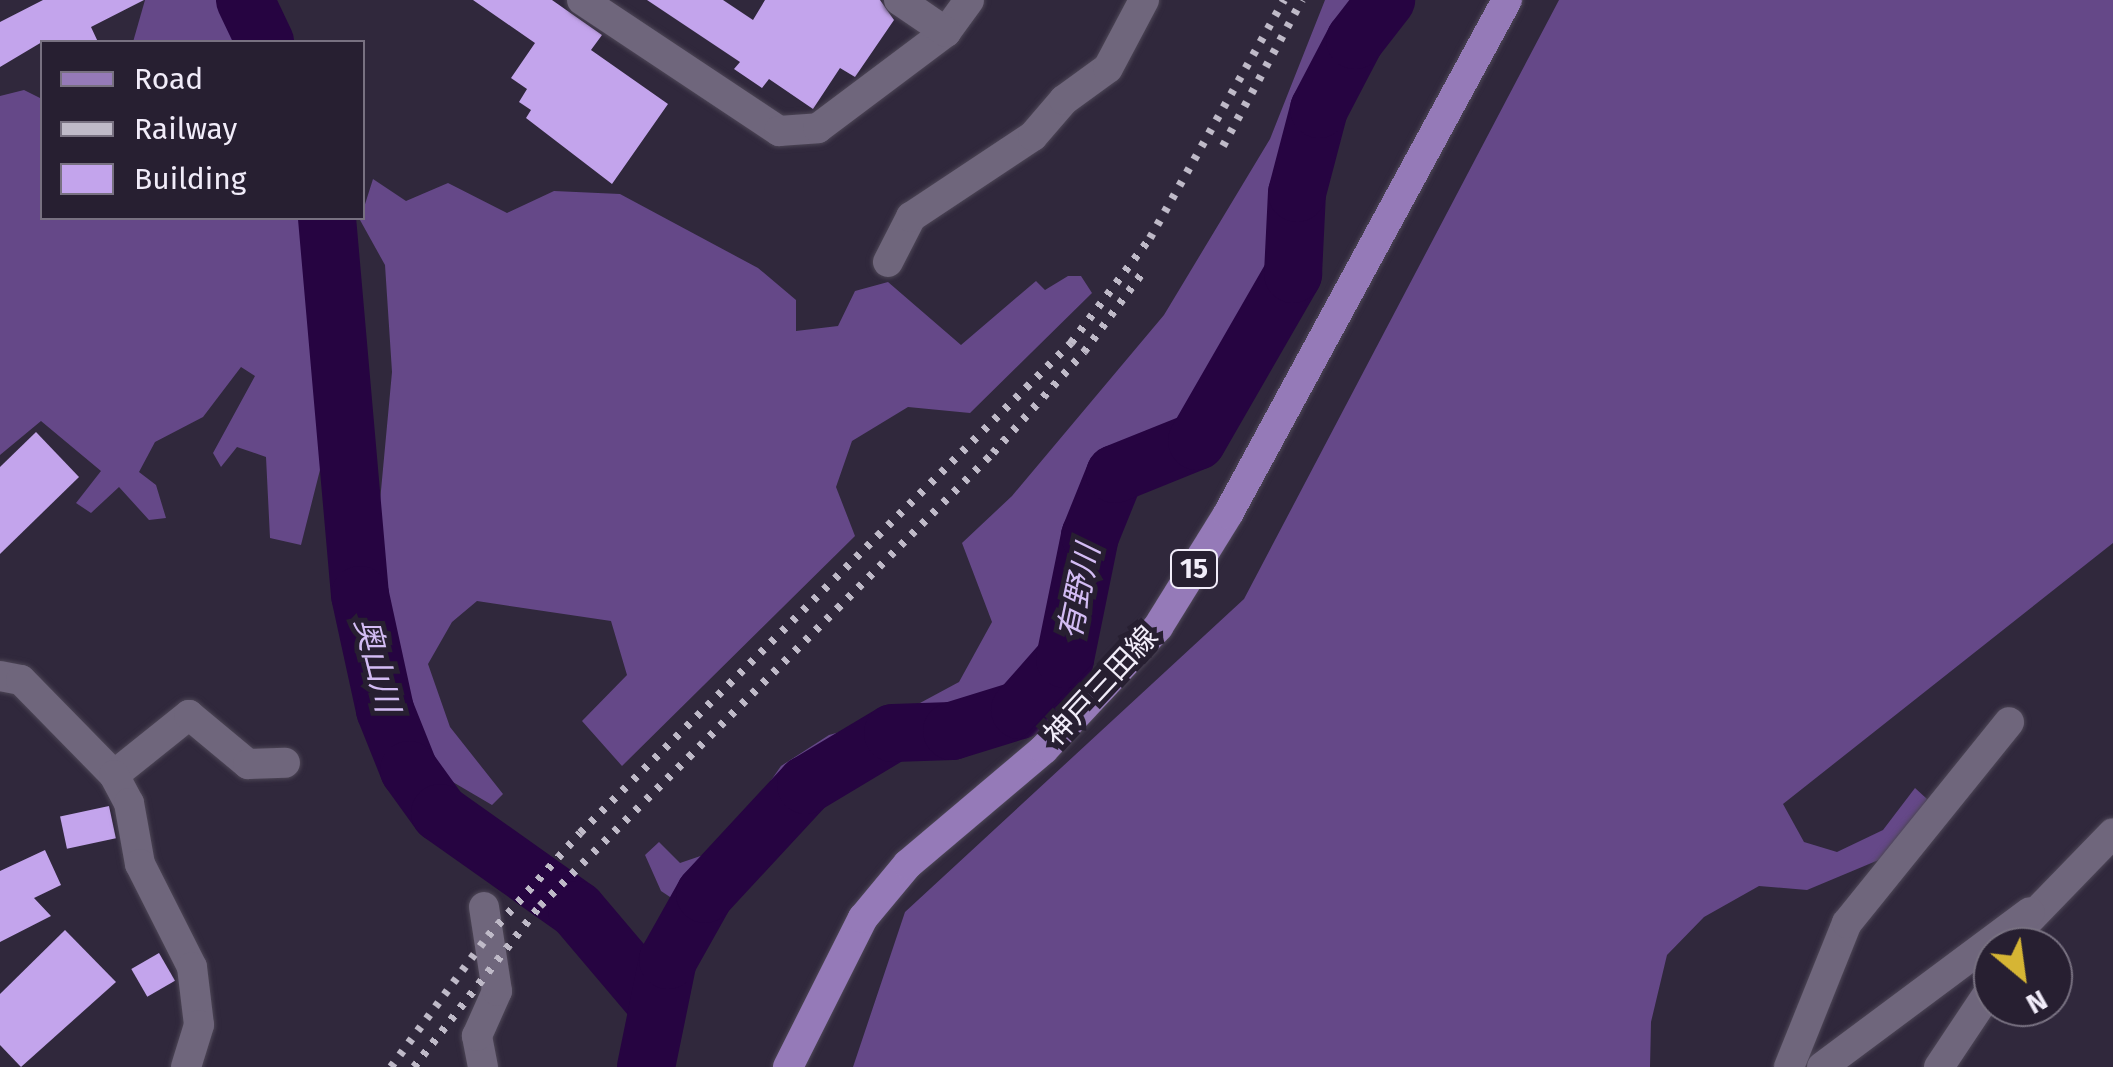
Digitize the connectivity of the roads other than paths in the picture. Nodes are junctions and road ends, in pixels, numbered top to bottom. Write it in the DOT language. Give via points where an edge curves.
graph roads {
  1 [pos="582,0"];
  2 [pos="899,0"];
  3 [pos="969,0"];
  4 [pos="1144,0"];
  5 [pos="1507,0"];
  6 [pos="946,32"];
  7 [pos="888,262"];
  8 [pos="0,676"];
  9 [pos="2008,722"];
  10 [pos="285,763"];
  11 [pos="114,775"];
  12 [pos="2113,833"];
  13 [pos="484,908"];
  14 [pos="2030,912"];
  15 [pos="2023,927"];
  16 [pos="1973,1016"];
  17 [pos="186,1067"];
  18 [pos="483,1067"];
  19 [pos="788,1067"];
  20 [pos="1789,1067"];
  21 [pos="1822,1067"];
  22 [pos="1939,1067"];
  1 -- 6 [label="street" via="779,131 818,128"];
  2 -- 6 [label="street"];
  3 -- 6 [label="street"];
  4 -- 7 [label="street" via="1108,68 1064,100 1032,136 912,217"];
  5 -- 19 [label="main road, 神戸三田線 / 15" via="1228,514 1158,627 1044,749 908,864 863,918"];
  8 -- 11 [label="street" via="22,680"];
  9 -- 20 [label="street" via="1847,923"];
  10 -- 11 [label="street" via="248,764 189,714"];
  11 -- 17 [label="street" via="129,803 140,864 192,967 199,1024"];
  12 -- 14 [label="street"];
  13 -- 18 [label="street" via="497,990 477,1036"];
  14 -- 15 [label="street"];
  14 -- 21 [label="street"];
  16 -- 22 [label="street"];
}
